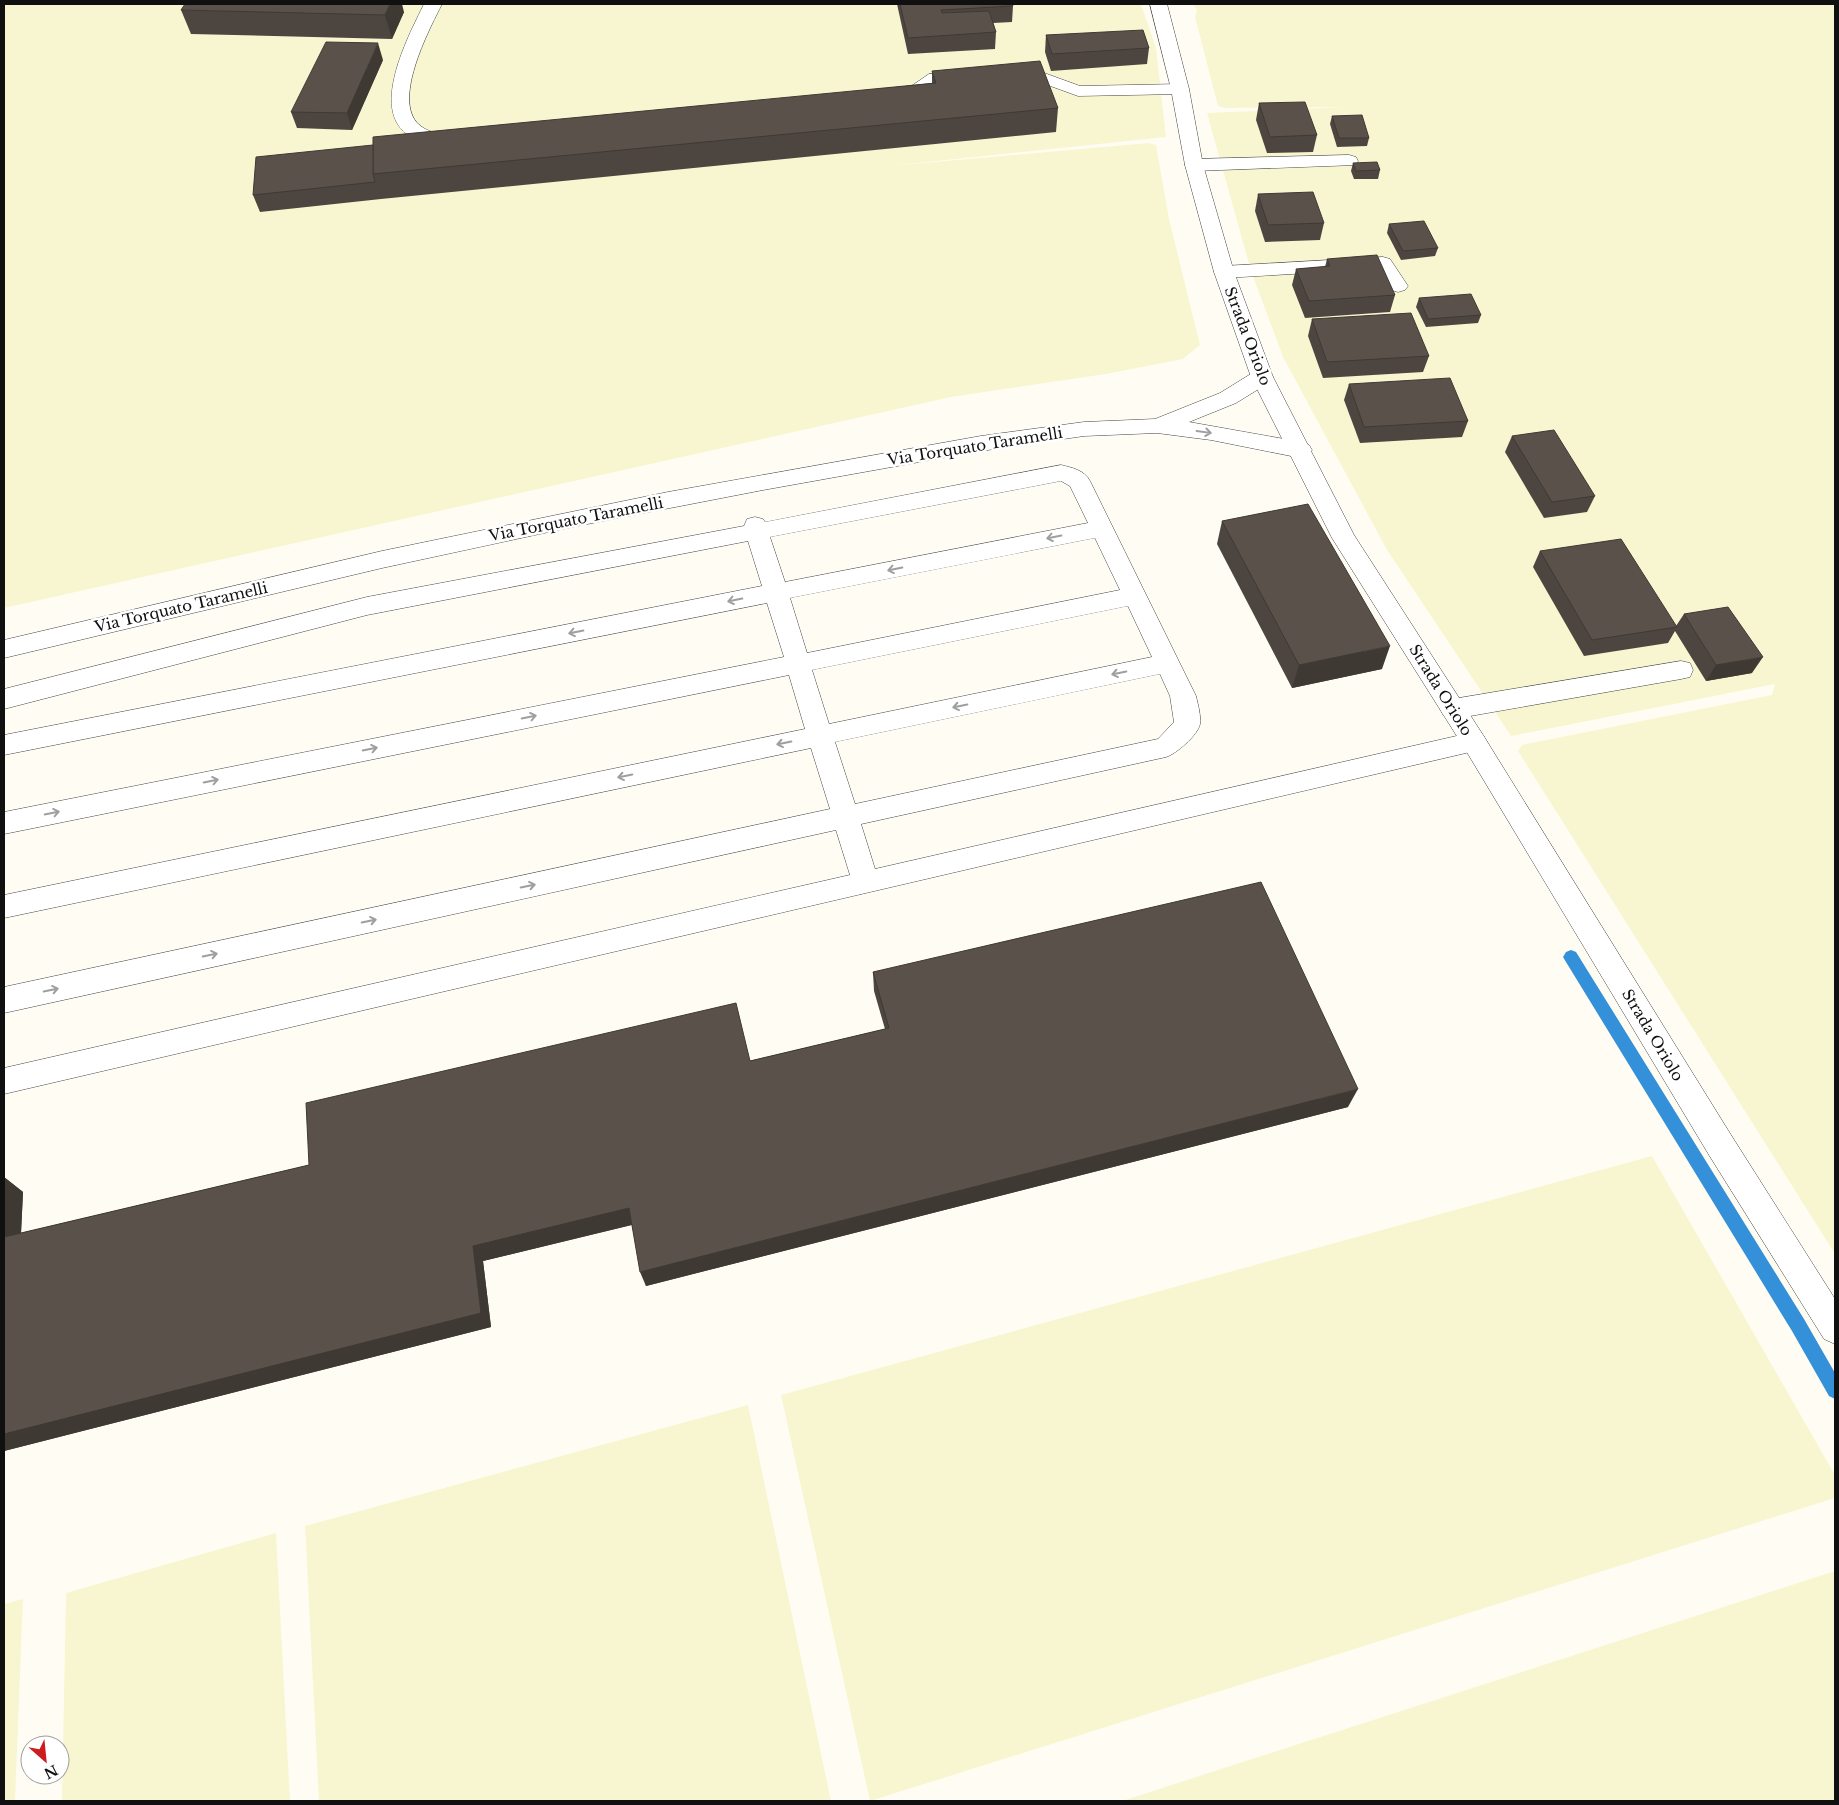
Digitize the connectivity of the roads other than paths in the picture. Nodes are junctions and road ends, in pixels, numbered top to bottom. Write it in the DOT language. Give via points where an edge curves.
graph roads {
  1 [pos="434,4"];
  2 [pos="1158,4"];
  3 [pos="1180,89"];
  4 [pos="872,98"];
  5 [pos="474,138"];
  6 [pos="1350,161"];
  7 [pos="1194,166"];
  8 [pos="1224,272"];
  9 [pos="1398,286"];
  10 [pos="1262,376"];
  11 [pos="1156,426"];
  12 [pos="1301,450"];
  13 [pos="756,528"];
  14 [pos="1102,528"];
  15 [pos="776,592"];
  16 [pos="1134,596"];
  17 [pos="4,649"];
  18 [pos="798,663"];
  19 [pos="1166,663"];
  20 [pos="1681,670"];
  21 [pos="4,700"];
  22 [pos="1453,708"];
  23 [pos="820,735"];
  24 [pos="1474,742"];
  25 [pos="4,745"];
  26 [pos="846,817"];
  27 [pos="4,823"];
  28 [pos="866,883"];
  29 [pos="4,907"];
  30 [pos="4,1000"];
  31 [pos="4,1081"];
  32 [pos="1835,1328"];
  1 -- 5 [label="street" via="405,65 400,100 404,118 414,131 431,138"];
  2 -- 3 [label="street, Strada Oriolo"];
  3 -- 4 [label="street" via="1078,91 1025,71 935,78 912,94"];
  3 -- 7 [label="street, Strada Oriolo"];
  6 -- 7 [label="street"];
  7 -- 8 [label="street, Strada Oriolo"];
  8 -- 9 [label="street" via="1384,263"];
  8 -- 10 [label="street, Strada Oriolo"];
  10 -- 11 [label="street, Via Torquato Taramelli" via="1228,398"];
  10 -- 12 [label="street, Strada Oriolo"];
  11 -- 12 [label="street, Via Torquato Taramelli, one-way"];
  11 -- 17 [label="street, Via Torquato Taramelli" via="1052,433 722,489 540,525"];
  12 -- 22 [label="street, Strada Oriolo" via="1344,538"];
  13 -- 14 [label="street" via="1061,473 1079,481"];
  13 -- 15 [label="street"];
  13 -- 21 [label="street" via="367,606"];
  14 -- 15 [label="street, one-way"];
  14 -- 16 [label="street"];
  15 -- 18 [label="street"];
  15 -- 25 [label="street, one-way"];
  16 -- 18 [label="street"];
  16 -- 19 [label="street"];
  18 -- 23 [label="street"];
  27 -- 18 [label="street, one-way"];
  19 -- 23 [label="street, one-way"];
  19 -- 26 [label="street" via="1183,696 1187,725 1166,747"];
  20 -- 22 [label="street"];
  22 -- 24 [label="street, Strada Oriolo"];
  23 -- 26 [label="street"];
  23 -- 29 [label="street, one-way"];
  24 -- 28 [label="street"];
  24 -- 32 [label="street, Strada Oriolo"];
  26 -- 28 [label="street"];
  30 -- 26 [label="street, one-way"];
  28 -- 31 [label="street"];
}
